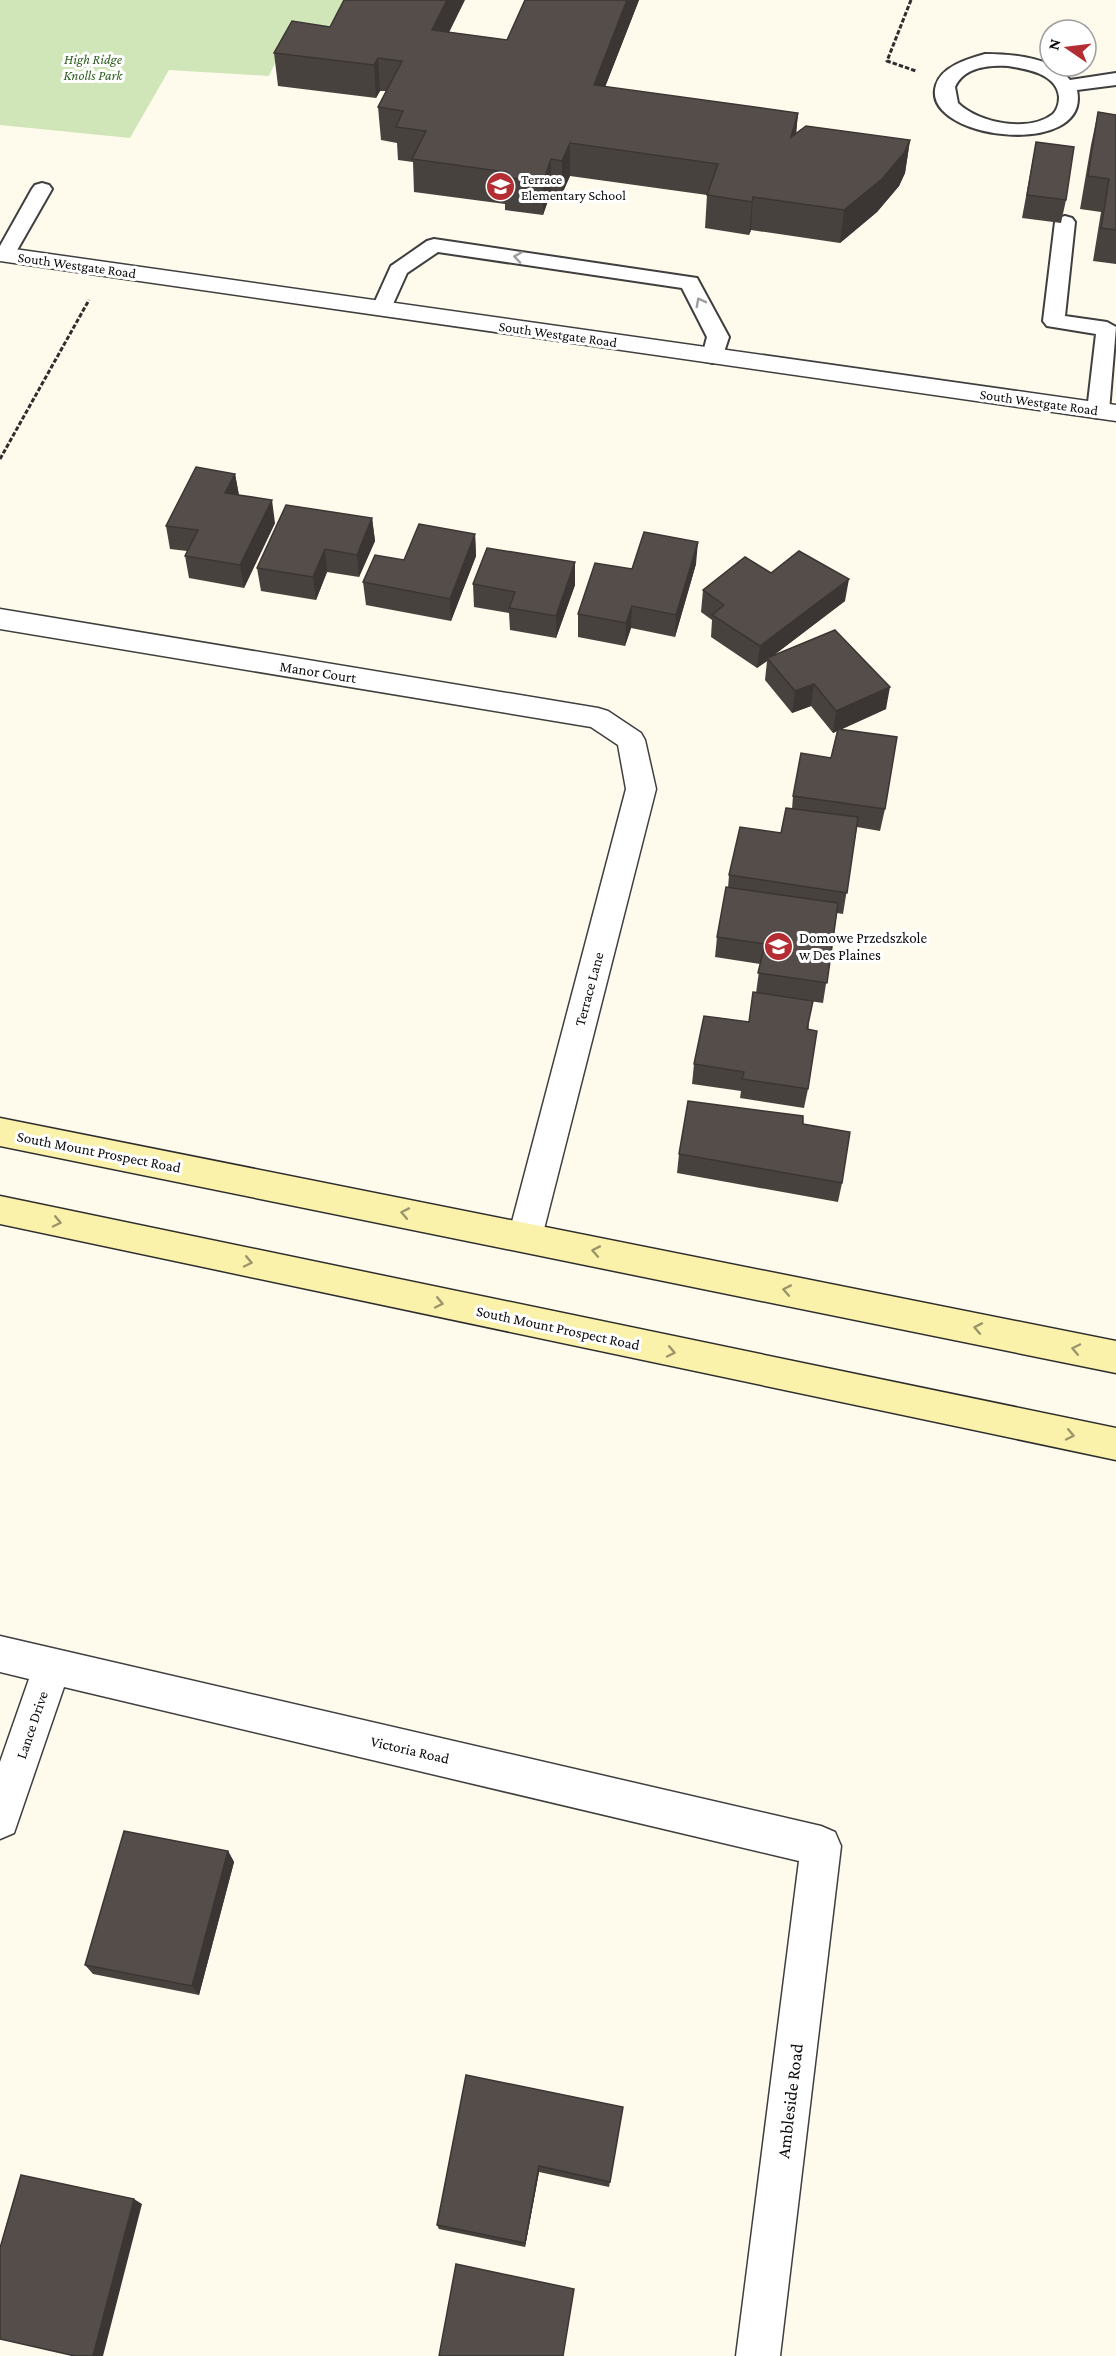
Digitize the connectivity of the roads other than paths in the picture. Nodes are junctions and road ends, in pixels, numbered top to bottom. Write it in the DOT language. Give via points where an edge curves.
graph roads {
  1 [pos="1116,80"];
  2 [pos="1065,86"];
  3 [pos="42,189"];
  4 [pos="1065,222"];
  5 [pos="3,254"];
  6 [pos="382,308"];
  7 [pos="713,356"];
  8 [pos="1107,412"];
  9 [pos="0,619"];
  10 [pos="630,740"];
  11 [pos="0,1132"];
  12 [pos="0,1210"];
  13 [pos="525,1237"];
  14 [pos="1116,1357"];
  15 [pos="1116,1444"];
  16 [pos="0,1654"];
  17 [pos="52,1666"];
  18 [pos="0,1819"];
  19 [pos="821,1846"];
  20 [pos="758,2356"];
  1 -- 2 [label="lane"];
  2 -- 2 [label="lane" via="1056,76 1024,62 985,60 956,72 947,81 945,93 961,116 998,129 1020,130 1056,120 1066,110 1069,98"];
  3 -- 5 [label="lane"];
  4 -- 8 [label="lane" via="1054,321 1107,329"];
  5 -- 6 [label="street, South Westgate Road"];
  6 -- 7 [label="street, South Westgate Road"];
  7 -- 6 [label="lane, one-way" via="718,337 690,283 434,244 398,270"];
  7 -- 8 [label="street, South Westgate Road"];
  9 -- 10 [label="street, Manor Court" via="598,718"];
  10 -- 13 [label="street, Terrace Lane" via="641,789"];
  13 -- 11 [label="main road, South Mount Prospect Road, one-way"];
  12 -- 15 [label="main road, South Mount Prospect Road, one-way"];
  14 -- 13 [label="main road, South Mount Prospect Road, one-way"];
  16 -- 17 [label="street, Victoria Road"];
  17 -- 18 [label="street, Lance Drive"];
  17 -- 19 [label="street, Victoria Road"];
  19 -- 20 [label="street, Ambleside Road"];
}
